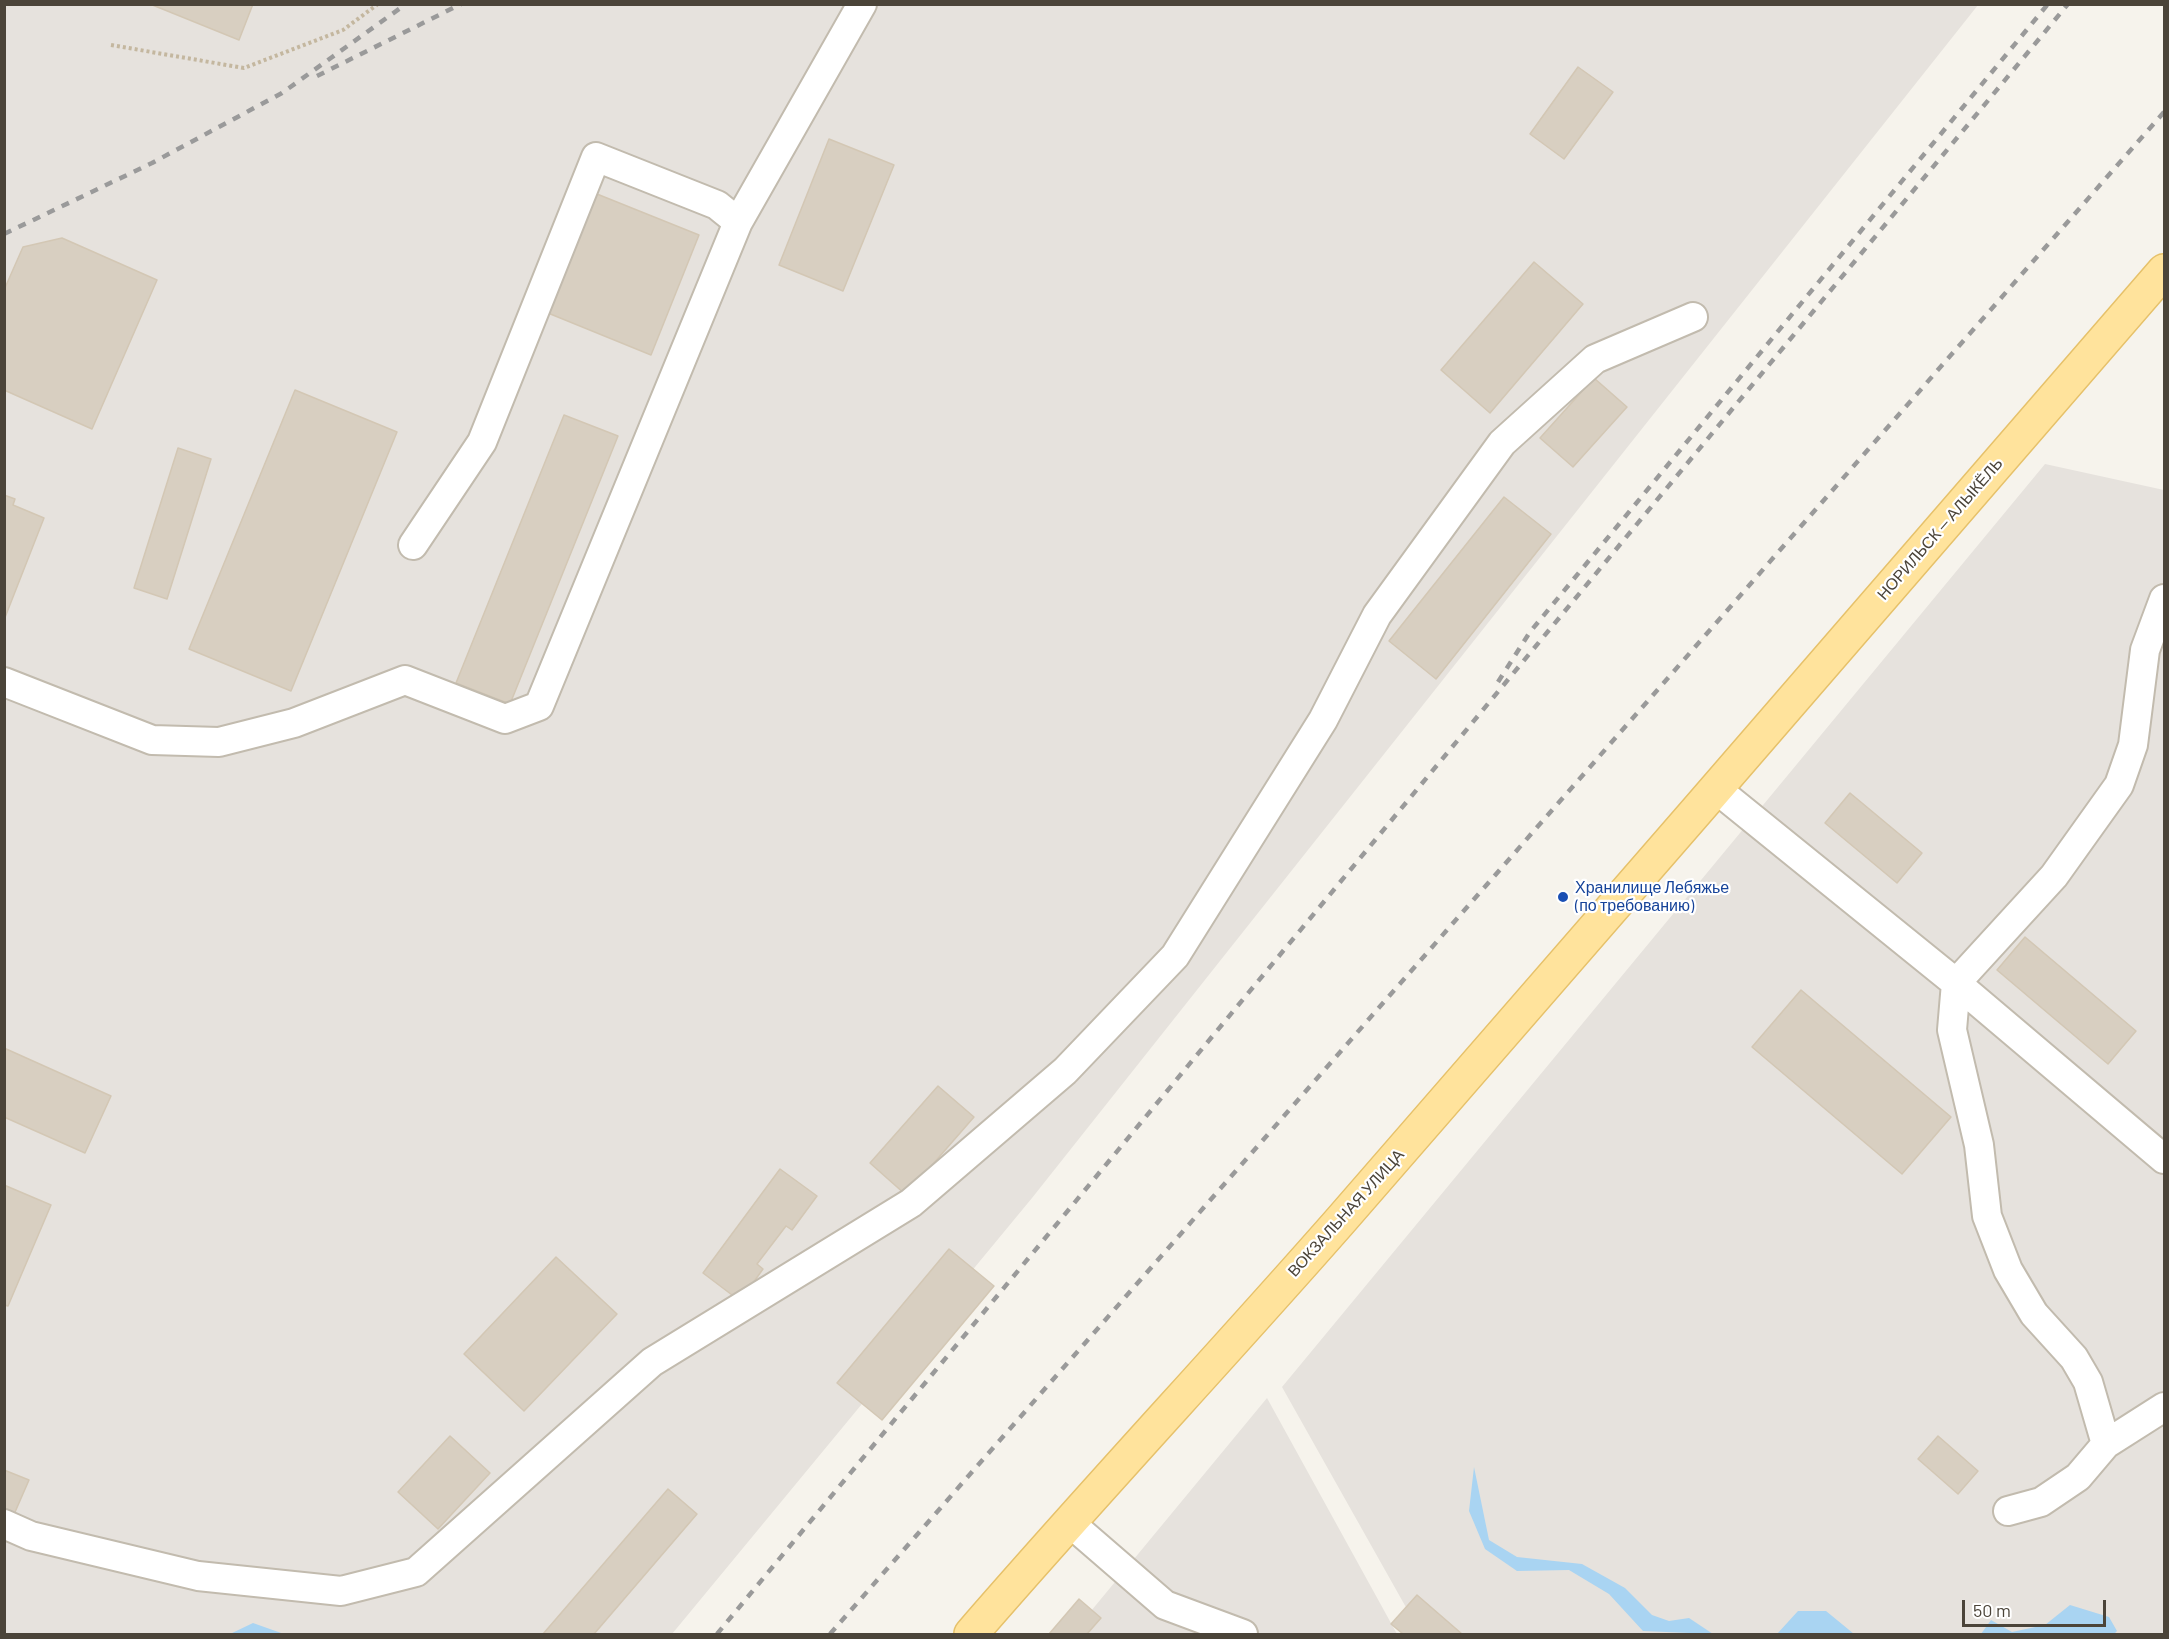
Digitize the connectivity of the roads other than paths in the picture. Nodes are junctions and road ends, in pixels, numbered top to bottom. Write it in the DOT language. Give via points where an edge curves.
graph roads {
  1 [pos="862,4"];
  2 [pos="738,222"];
  3 [pos="2164,271"];
  4 [pos="1693,318"];
  5 [pos="413,545"];
  6 [pos="2164,599"];
  7 [pos="4,682"];
  8 [pos="1715,788"];
  9 [pos="1956,983"];
  10 [pos="2164,1159"];
  11 [pos="2164,1407"];
  12 [pos="2106,1444"];
  13 [pos="2008,1511"];
  14 [pos="1069,1522"];
  15 [pos="4,1524"];
  16 [pos="971,1635"];
  17 [pos="1243,1635"];
  1 -- 2 [label="lane"];
  2 -- 5 [label="lane" via="717,205 596,157 482,442"];
  2 -- 7 [label="lane" via="539,706 505,719 405,680 294,723 219,742 152,740"];
  3 -- 8 [label="main road, НОРИЛЬСК — АЛЫКЁЛЬ"];
  4 -- 15 [label="lane" via="1595,359 1502,443 1377,615 1323,720 1175,956 1065,1071 911,1203 652,1362 416,1572 341,1591 198,1576 31,1536"];
  6 -- 9 [label="lane" via="2145,650 2133,745 2119,785 2054,876"];
  8 -- 9 [label="lane"];
  8 -- 14 [label="main road, ВОКЗАЛЬНАЯ УЛИЦА" via="1360,1198"];
  9 -- 10 [label="lane"];
  9 -- 12 [label="lane" via="1952,1030 1979,1144 1987,1216 2008,1270 2034,1314 2074,1358 2088,1382"];
  11 -- 12 [label="lane"];
  12 -- 13 [label="lane" via="2079,1477 2041,1502"];
  14 -- 16 [label="main road, ВОКЗАЛЬНАЯ УЛИЦА"];
  14 -- 17 [label="lane" via="1165,1605"];
}
